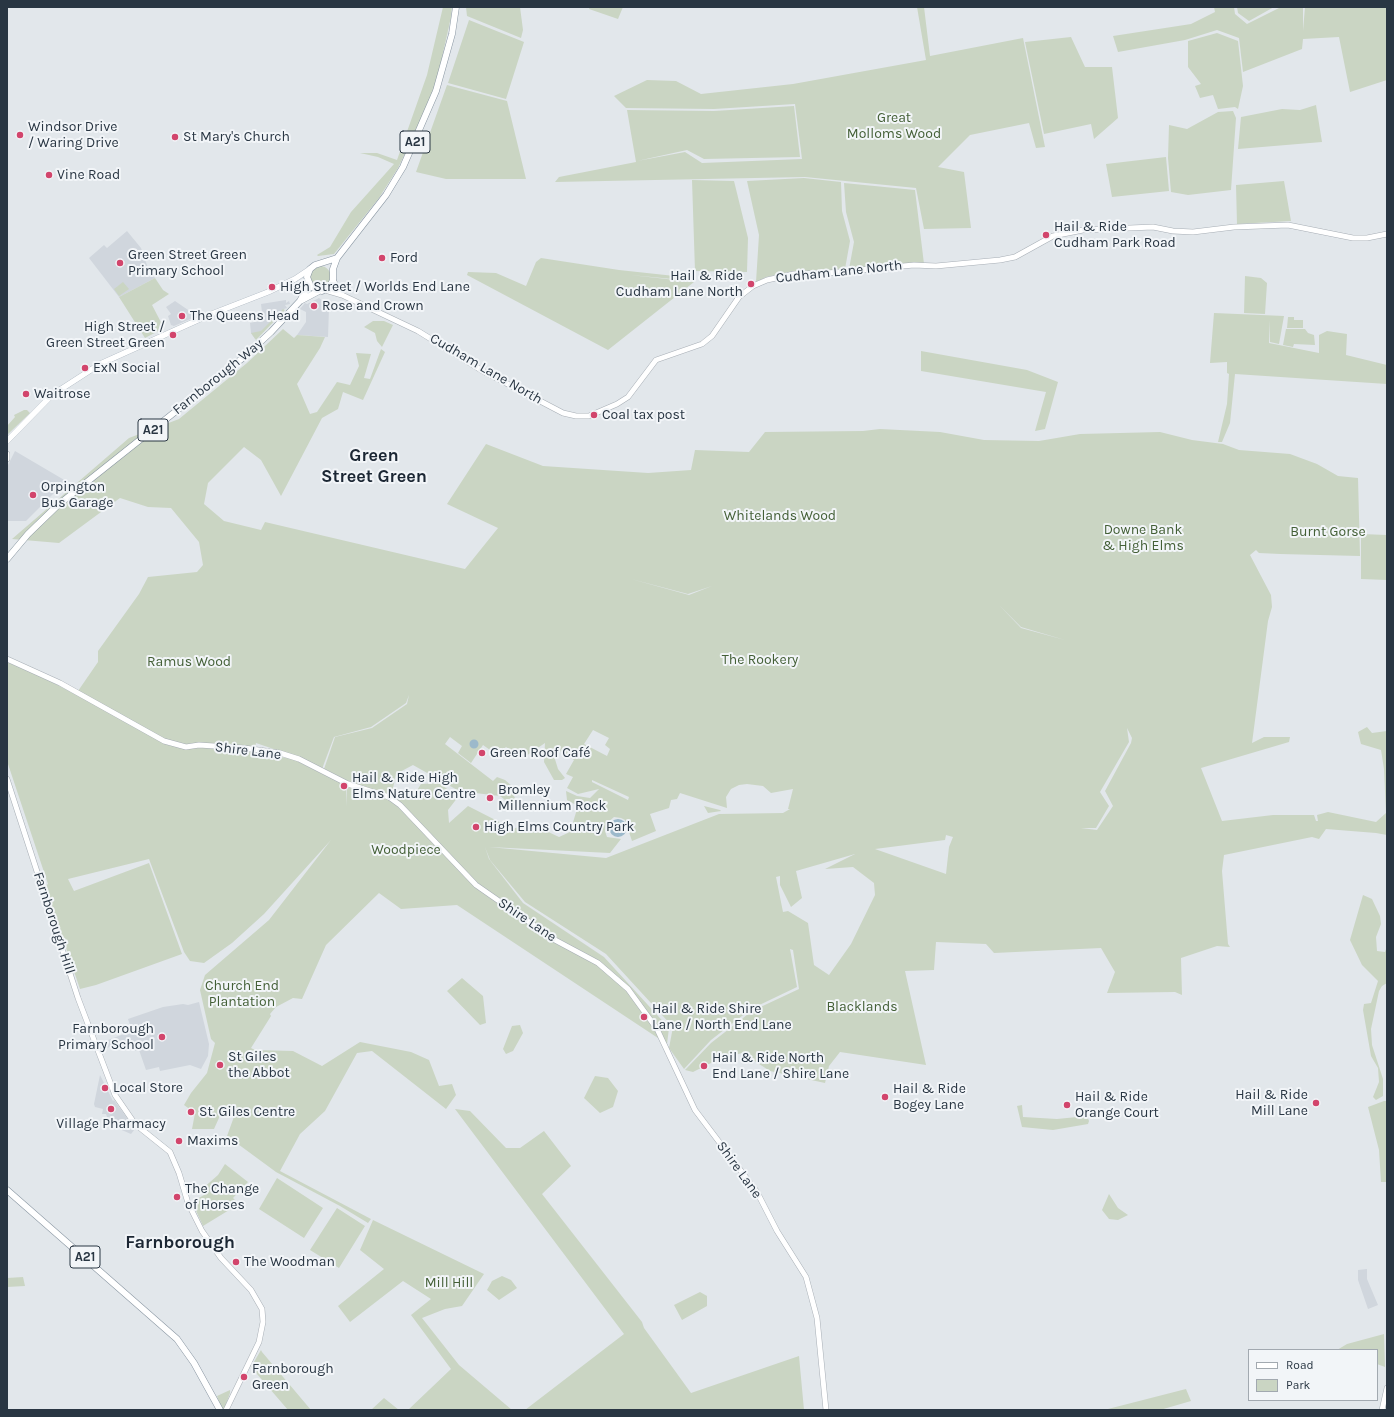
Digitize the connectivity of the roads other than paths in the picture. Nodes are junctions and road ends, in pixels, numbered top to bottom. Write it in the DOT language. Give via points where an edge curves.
graph roads {
  1 [pos="456,7"];
  2 [pos="1387,234"];
  3 [pos="337,258"];
  4 [pos="321,264"];
  5 [pos="310,269"];
  6 [pos="333,277"];
  7 [pos="295,279"];
  8 [pos="308,282"];
  9 [pos="322,290"];
  10 [pos="342,295"];
  11 [pos="300,301"];
  12 [pos="7,441"];
  13 [pos="7,454"];
  14 [pos="7,459"];
  15 [pos="7,559"];
  16 [pos="7,659"];
  17 [pos="7,779"];
  18 [pos="7,1190"];
  19 [pos="1387,1388"];
  20 [pos="212,1395"];
  21 [pos="228,1409"];
  22 [pos="216,1410"];
  23 [pos="220,1410"];
  24 [pos="826,1410"];
  25 [pos="1382,1410"];
  1 -- 3 [label="highway, A21" via="452,34 439,82 406,161 386,195"];
  2 -- 10 [label="street, Cudham Lane North" via="1353,238 1288,225 1193,232 1152,227 1083,230 1053,236 1015,257 1000,260 794,274 767,280 753,286 739,297 712,336 702,344 656,360 628,396 617,404 589,416 563,413 481,370 418,330"];
  3 -- 4 [label="highway"];
  3 -- 6 [label="highway, A21"];
  4 -- 5 [label="highway"];
  4 -- 6 [label="highway" via="328,267"];
  5 -- 7 [label="main road"];
  5 -- 8 [label="highway"];
  6 -- 9 [label="highway" via="330,286"];
  6 -- 10 [label="street"];
  7 -- 8 [label="main road"];
  7 -- 12 [label="main road" via="100,364 52,395"];
  8 -- 9 [label="highway"];
  8 -- 11 [label="highway, Farnborough Way / A21"];
  9 -- 10 [label="street, Cudham Lane North"];
  9 -- 11 [label="highway, Farnborough Way / A21"];
  11 -- 15 [label="highway, Farnborough Way / A21" via="266,338 241,360 58,505"];
  13 -- 14 [label="street"];
  16 -- 24 [label="street, Shire Lane" via="47,676 164,740 186,747 199,745 244,748 280,754 299,760 348,784 389,797 400,805 476,885 555,940 598,963 628,989 657,1029 695,1110 758,1192 777,1231 806,1277 817,1318"];
  17 -- 21 [label="street, Farnborough Hill" via="78,998 117,1098 140,1129 171,1154 188,1203 204,1236 251,1290 262,1309 263,1322 259,1342"];
  18 -- 20 [label="highway, A21" via="172,1334"];
  19 -- 25 [label="street"];
  20 -- 22 [label="highway, A21"];
  20 -- 23 [label="highway, A21"];
}
